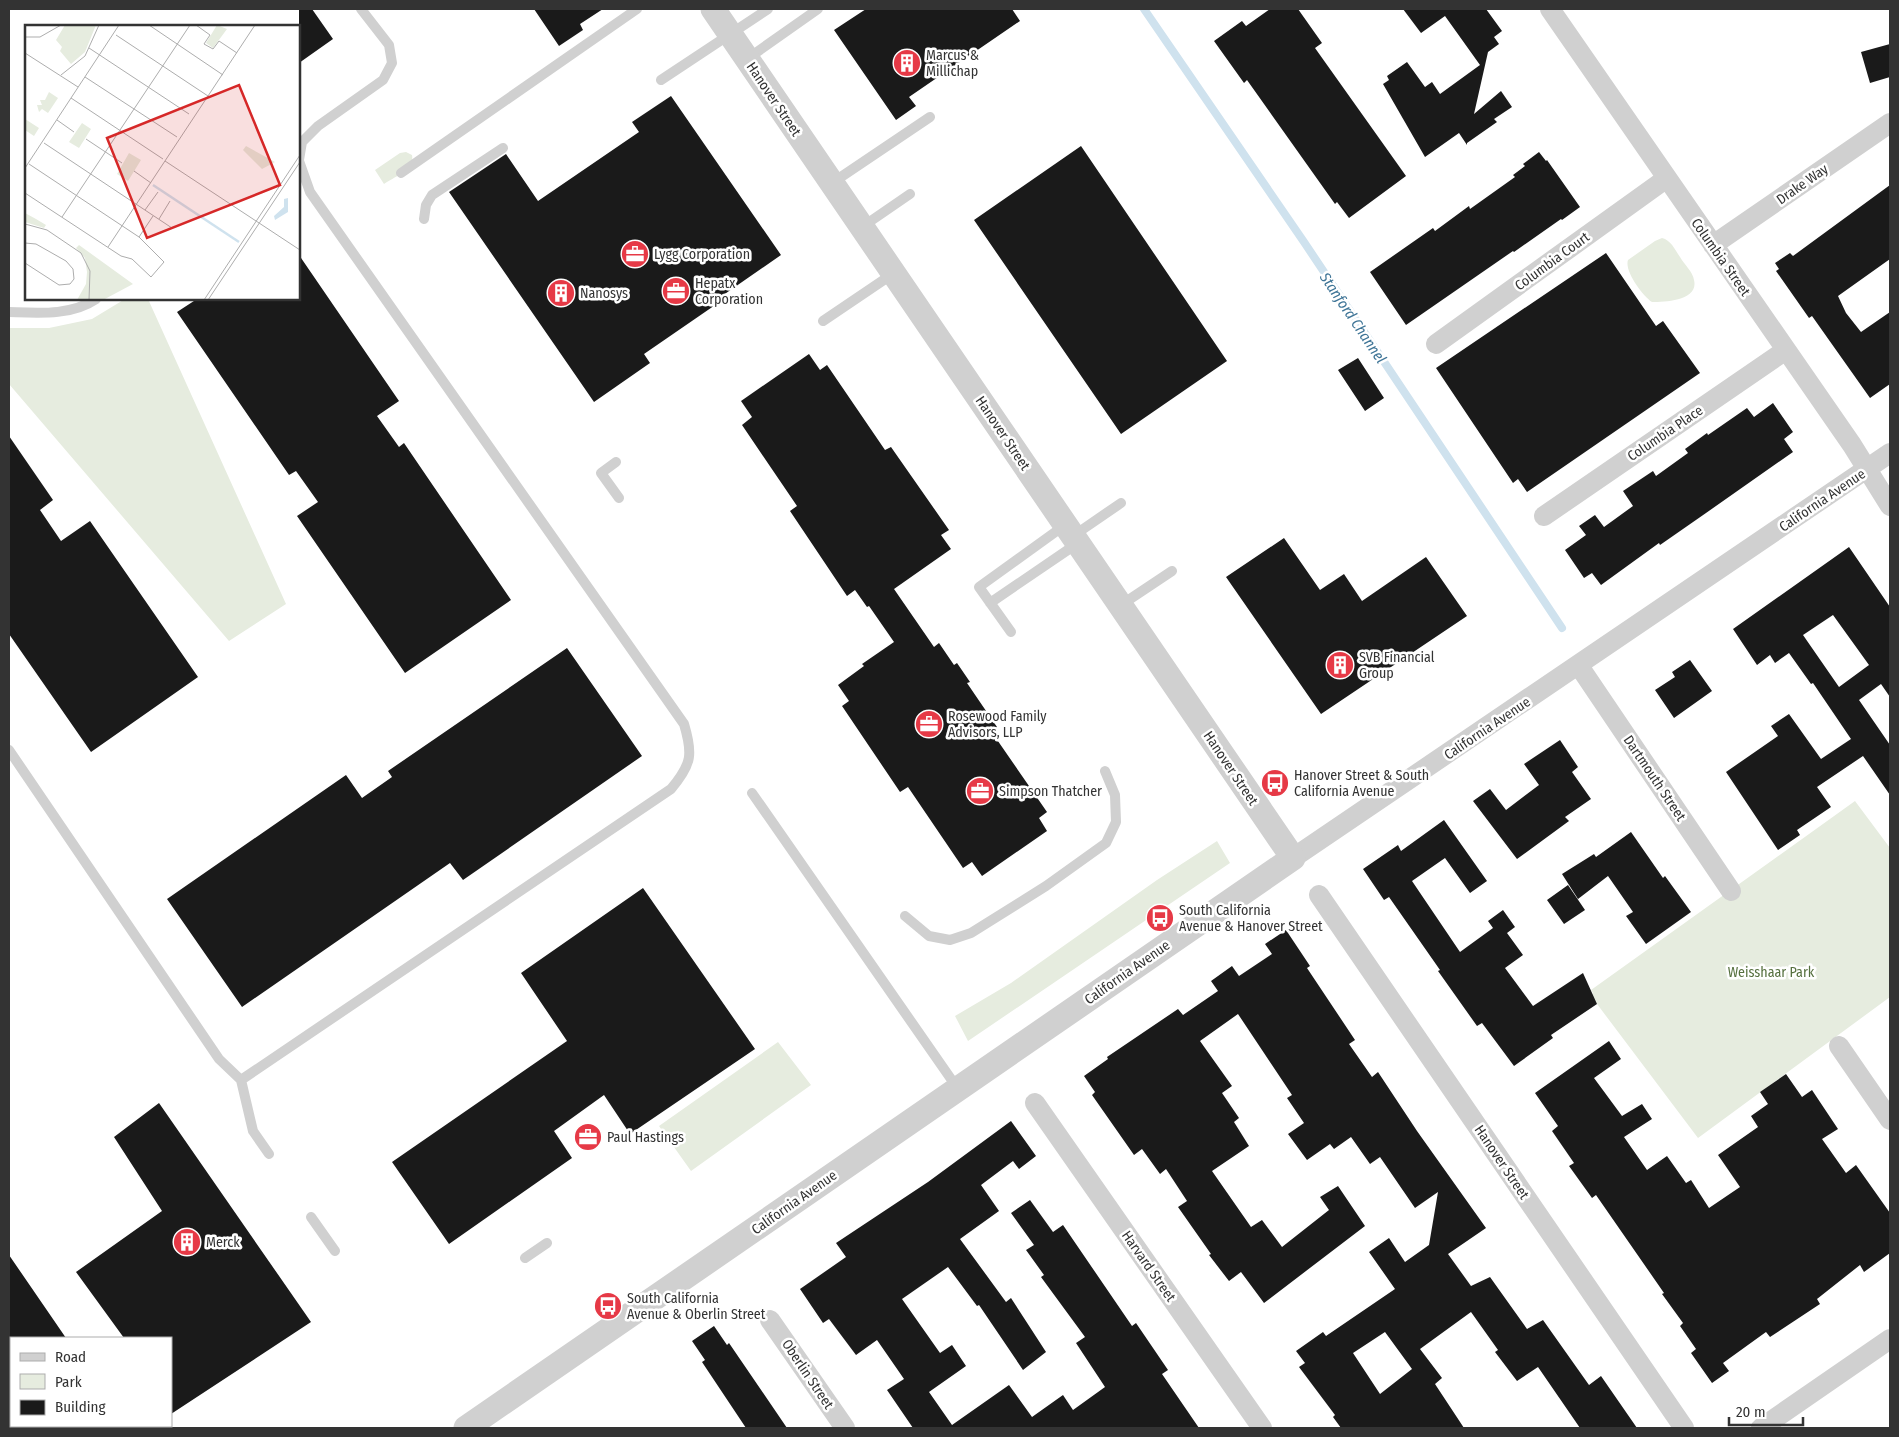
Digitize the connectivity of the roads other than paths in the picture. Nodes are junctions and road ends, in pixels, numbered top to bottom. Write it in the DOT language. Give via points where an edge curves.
graph roads {
  1 [pos="361,9"];
  2 [pos="637,9"];
  3 [pos="713,9"];
  4 [pos="768,9"];
  5 [pos="818,9"];
  6 [pos="1550,9"];
  7 [pos="730,33"];
  8 [pos="747,59"];
  9 [pos="661,80"];
  10 [pos="930,117"];
  11 [pos="1890,123"];
  12 [pos="503,148"];
  13 [pos="300,154"];
  14 [pos="300,163"];
  15 [pos="401,173"];
  16 [pos="1667,178"];
  17 [pos="832,183"];
  18 [pos="910,194"];
  19 [pos="424,219"];
  20 [pos="862,227"];
  21 [pos="1713,245"];
  22 [pos="894,273"];
  23 [pos="95,300"];
  24 [pos="9,312"];
  25 [pos="823,321"];
  26 [pos="1436,344"];
  27 [pos="1786,350"];
  28 [pos="1890,453"];
  29 [pos="616,462"];
  30 [pos="1866,470"];
  31 [pos="619,498"];
  32 [pos="1121,503"];
  33 [pos="1890,506"];
  34 [pos="1544,516"];
  35 [pos="1072,534"];
  36 [pos="1172,571"];
  37 [pos="990,603"];
  38 [pos="1121,606"];
  39 [pos="1011,632"];
  40 [pos="1579,666"];
  41 [pos="9,750"];
  42 [pos="1105,771"];
  43 [pos="752,793"];
  44 [pos="1293,858"];
  45 [pos="1731,891"];
  46 [pos="1319,895"];
  47 [pos="905,916"];
  48 [pos="1839,1046"];
  49 [pos="240,1080"];
  50 [pos="958,1089"];
  51 [pos="1035,1103"];
  52 [pos="1890,1120"];
  53 [pos="269,1154"];
  54 [pos="311,1217"];
  55 [pos="547,1243"];
  56 [pos="335,1252"];
  57 [pos="525,1258"];
  58 [pos="770,1320"];
  59 [pos="1890,1339"];
  60 [pos="466,1428"];
  61 [pos="845,1428"];
  62 [pos="1262,1428"];
  63 [pos="1684,1428"];
  64 [pos="1761,1428"];
  1 -- 13 [label="lane" via="389,45 392,63 383,80 318,126 302,142"];
  2 -- 15 [label="lane"];
  3 -- 7 [label="street, Hanover Street"];
  4 -- 7 [label="lane"];
  5 -- 8 [label="lane"];
  6 -- 16 [label="street, Columbia Street"];
  7 -- 8 [label="street, Hanover Street"];
  7 -- 9 [label="lane"];
  8 -- 17 [label="street, Hanover Street"];
  10 -- 17 [label="lane"];
  11 -- 21 [label="street, Drake Way"];
  12 -- 19 [label="lane" via="432,195 426,205"];
  14 -- 49 [label="lane" via="310,192 684,724 691,745 688,763 671,789"];
  16 -- 21 [label="street, Columbia Street"];
  16 -- 26 [label="street, Columbia Court"];
  17 -- 20 [label="street, Hanover Street"];
  18 -- 20 [label="lane"];
  20 -- 22 [label="street, Hanover Street"];
  21 -- 27 [label="street, Columbia Street"];
  22 -- 25 [label="lane"];
  22 -- 35 [label="street, Hanover Street"];
  23 -- 24 [label="lane" via="86,306 51,313"];
  27 -- 30 [label="street, Columbia Street"];
  27 -- 34 [label="street, Columbia Place"];
  28 -- 30 [label="street, California Avenue"];
  29 -- 31 [label="lane" via="601,473"];
  30 -- 33 [label="street, Columbia Street"];
  30 -- 40 [label="street, California Avenue"];
  32 -- 35 [label="lane"];
  35 -- 37 [label="lane"];
  35 -- 37 [label="lane" via="979,587"];
  35 -- 38 [label="street, Hanover Street"];
  36 -- 38 [label="lane"];
  37 -- 39 [label="lane"];
  38 -- 44 [label="street, Hanover Street"];
  40 -- 44 [label="street, California Avenue"];
  40 -- 45 [label="street, Dartmouth Street"];
  41 -- 49 [label="lane" via="219,1059"];
  42 -- 47 [label="lane" via="1115,795 1116,822 1106,843 971,933 950,940 929,936"];
  43 -- 50 [label="lane"];
  44 -- 50 [label="street, California Avenue"];
  46 -- 63 [label="street, Hanover Street"];
  48 -- 52 [label="street"];
  49 -- 53 [label="lane" via="253,1131"];
  50 -- 60 [label="street, California Avenue"];
  51 -- 62 [label="street, Harvard Street"];
  54 -- 56 [label="lane"];
  55 -- 57 [label="lane"];
  58 -- 61 [label="street, Oberlin Street"];
  59 -- 64 [label="street"];
}
